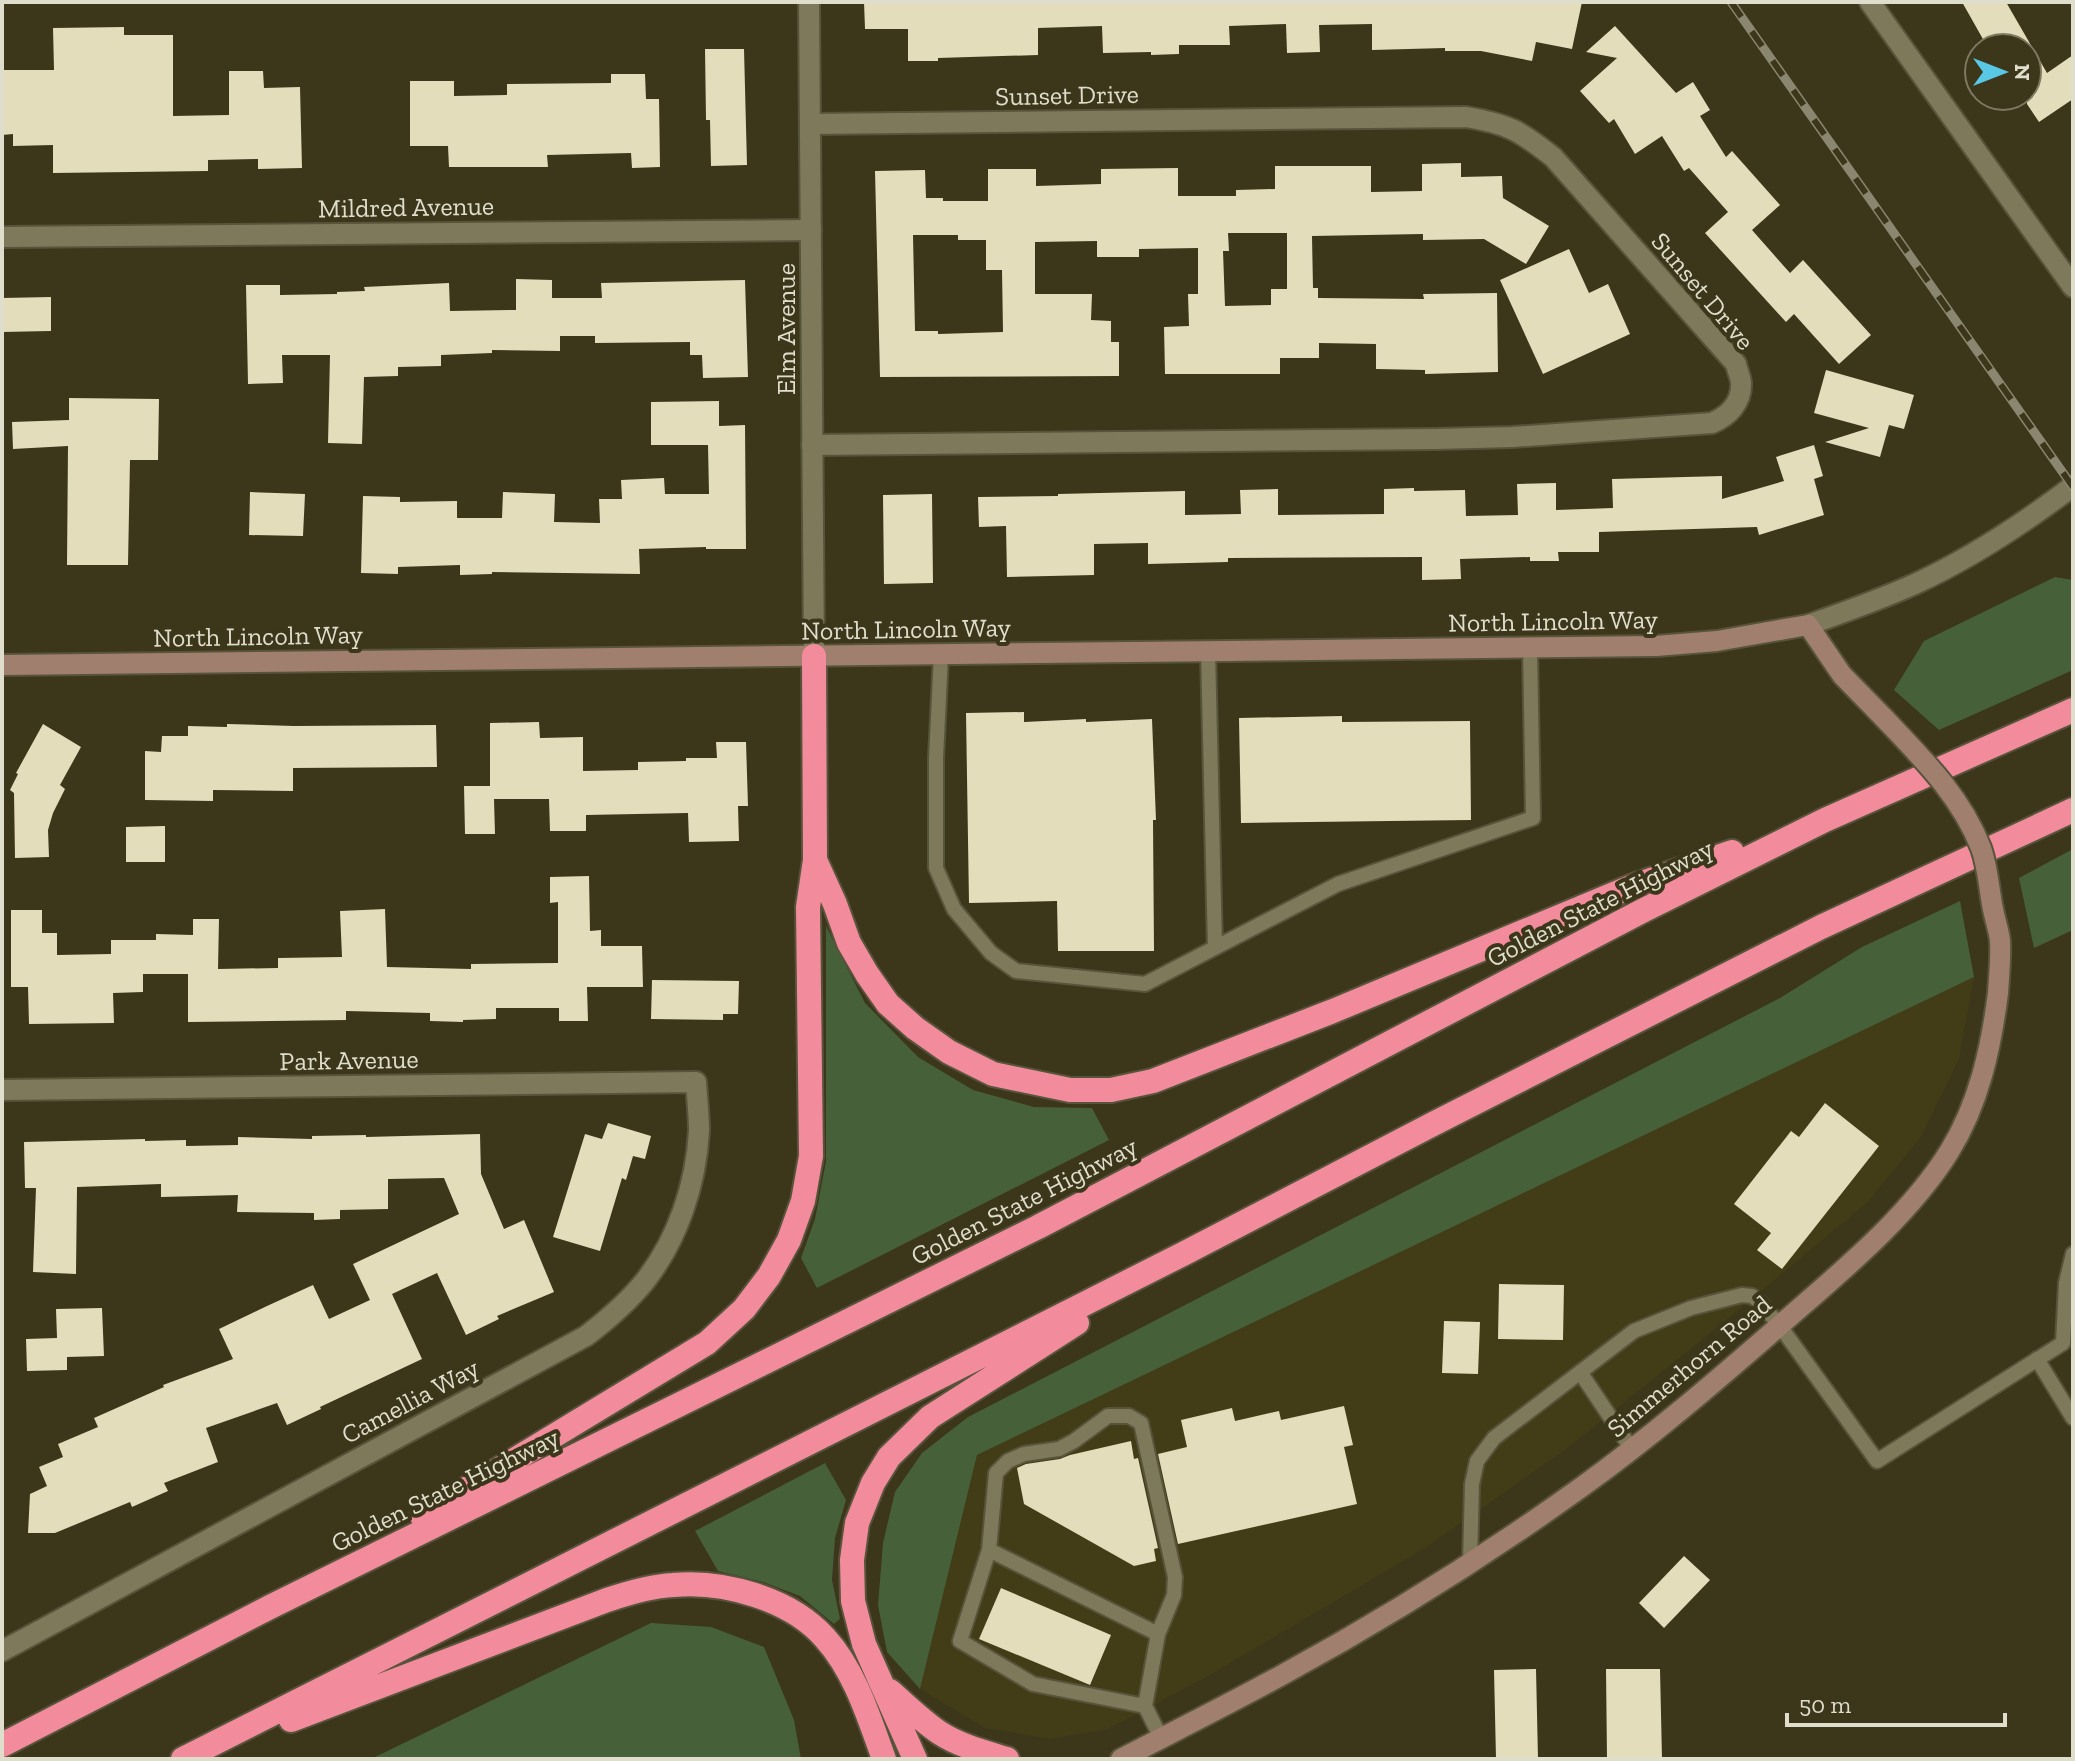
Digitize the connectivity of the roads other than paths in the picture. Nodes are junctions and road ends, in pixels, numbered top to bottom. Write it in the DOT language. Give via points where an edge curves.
graph roads {
  1 [pos="809,2"];
  2 [pos="1870,2"];
  3 [pos="810,124"];
  4 [pos="811,230"];
  5 [pos="2,237"];
  6 [pos="2073,287"];
  7 [pos="812,445"];
  8 [pos="2073,486"];
  9 [pos="1808,625"];
  10 [pos="1530,648"];
  11 [pos="1208,651"];
  12 [pos="941,655"];
  13 [pos="814,656"];
  14 [pos="2,665"];
  15 [pos="2073,710"];
  16 [pos="2073,810"];
  17 [pos="1825,820"];
  18 [pos="815,860"];
  19 [pos="1215,948"];
  20 [pos="696,1082"];
  21 [pos="2,1090"];
  22 [pos="1183,1254"];
  23 [pos="2073,1254"];
  24 [pos="1780,1326"];
  25 [pos="2037,1359"];
  26 [pos="1580,1372"];
  27 [pos="2073,1418"];
  28 [pos="1631,1448"];
  29 [pos="989,1550"];
  30 [pos="1470,1562"];
  31 [pos="270,1607"];
  32 [pos="1158,1634"];
  33 [pos="2,1651"];
  34 [pos="882,1683"];
  35 [pos="1145,1706"];
  36 [pos="1161,1738"];
  37 [pos="2,1745"];
  38 [pos="186,1759"];
  39 [pos="884,1759"];
  40 [pos="915,1759"];
  41 [pos="1007,1759"];
  42 [pos="1121,1759"];
  1 -- 3 [label="street, Elm Avenue"];
  2 -- 6 [label="street"];
  3 -- 4 [label="street, Elm Avenue"];
  3 -- 7 [label="street, Sunset Drive" via="1466,117 1493,121 1525,134 1553,157 1736,364 1741,384 1737,403 1712,423 1558,434"];
  4 -- 5 [label="street, Mildred Avenue"];
  4 -- 7 [label="street, Elm Avenue"];
  7 -- 13 [label="street, Elm Avenue"];
  8 -- 9 [label="street, North Lincoln Way" via="1971,555 1916,583"];
  9 -- 10 [label="main road, North Lincoln Way" via="1671,645"];
  9 -- 24 [label="main road, Simmerhorn Road, bridge" via="1842,675 1934,771 1963,811 1982,850 2000,941 1999,977 1990,1048 1975,1100 1951,1149 1907,1207"];
  10 -- 11 [label="main road, North Lincoln Way"];
  10 -- 19 [label="lane" via="1533,818 1338,884"];
  11 -- 12 [label="main road, North Lincoln Way"];
  11 -- 19 [label="lane"];
  12 -- 13 [label="main road, North Lincoln Way"];
  12 -- 19 [label="lane" via="936,868 954,909 991,953 1016,971 1145,984"];
  13 -- 14 [label="main road, North Lincoln Way"];
  13 -- 18 [label="highway"];
  15 -- 17 [label="highway, Golden State Highway"];
  16 -- 22 [label="highway" via="1821,927"];
  17 -- 18 [label="highway" via="1633,886 1153,1081 1111,1090 1070,1090 993,1074 915,1028 888,1004 867,974"];
  17 -- 31 [label="highway, Golden State Highway" via="1038,1227"];
  18 -- 31 [label="highway" via="808,907 811,1156 803,1201 769,1276 744,1309 707,1343"];
  20 -- 21 [label="street, Park Avenue"];
  20 -- 33 [label="street, Camellia Way" via="699,1130 694,1175 681,1218 645,1281 614,1314 586,1336"];
  22 -- 34 [label="highway" via="930,1417 889,1457 857,1523 852,1560 853,1601"];
  22 -- 38 [label="highway"];
  23 -- 25 [label="lane" via="2063,1343"];
  24 -- 25 [label="lane" via="1877,1461"];
  24 -- 26 [label="lane" via="1759,1301 1742,1295 1634,1331"];
  24 -- 28 [label="main road, Simmerhorn Road"];
  25 -- 27 [label="lane"];
  26 -- 28 [label="lane"];
  26 -- 30 [label="lane" via="1494,1438 1477,1461"];
  28 -- 30 [label="main road, Simmerhorn Road"];
  29 -- 32 [label="lane"];
  29 -- 32 [label="lane" via="996,1473 1008,1461 1059,1449 1108,1416 1129,1416 1141,1423 1175,1577 1174,1595"];
  29 -- 35 [label="lane" via="960,1641 1033,1684"];
  30 -- 36 [label="main road, Simmerhorn Road" via="1282,1675"];
  31 -- 37 [label="highway, Golden State Highway"];
  32 -- 35 [label="lane"];
  34 -- 40 [label="highway"];
  34 -- 41 [label="highway" via="942,1734"];
  35 -- 36 [label="lane"];
  36 -- 42 [label="main road, Simmerhorn Road"];
  38 -- 39 [label="highway" via="607,1600 673,1585 711,1585 755,1595 799,1614 842,1662 863,1700"];
}
